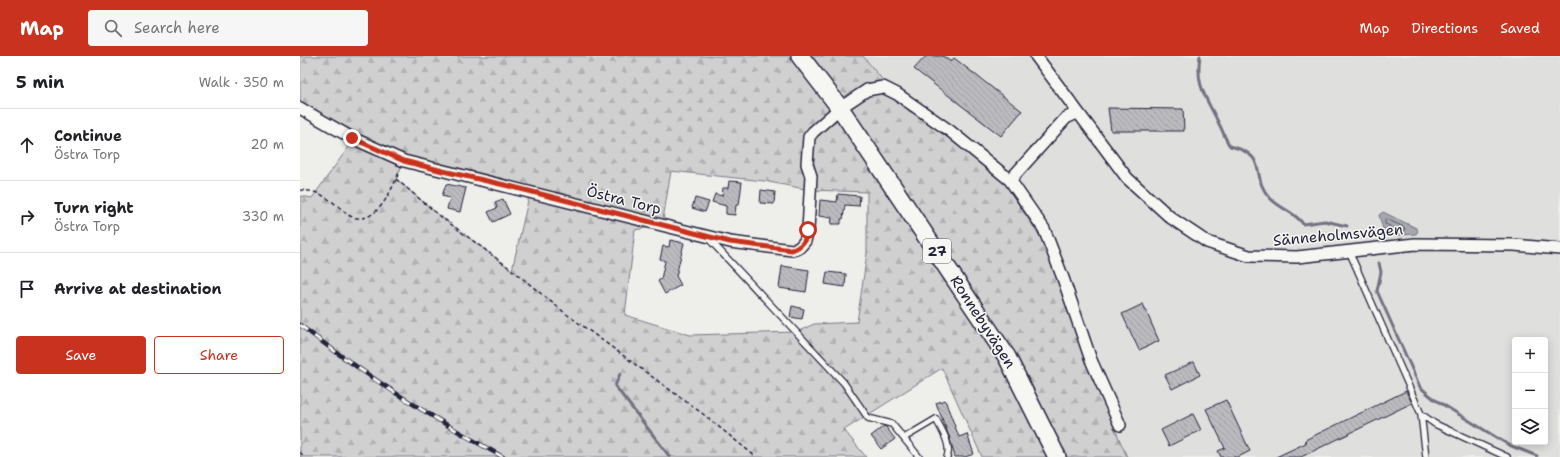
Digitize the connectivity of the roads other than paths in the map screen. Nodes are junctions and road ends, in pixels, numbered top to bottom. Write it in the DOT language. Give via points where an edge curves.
graph roads {
  1 [pos="800,56"];
  2 [pos="1036,56"];
  3 [pos="300,108"];
  4 [pos="840,108"];
  5 [pos="1077,112"];
  6 [pos="1010,180"];
  7 [pos="705,235"];
  8 [pos="1560,249"];
  9 [pos="1349,251"];
  10 [pos="1421,414"];
  11 [pos="1120,425"];
  12 [pos="904,438"];
  13 [pos="919,457"];
  14 [pos="947,457"];
  15 [pos="1057,457"];
  16 [pos="1426,457"];
  17 [pos="1507,457"];
  1 -- 4 [label="main road, Ronnebyvägen / 27"];
  2 -- 5 [label="street, Sänneholmsvägen"];
  3 -- 7 [label="street, Östra Torp" via="352,138 404,161"];
  4 -- 6 [label="street" via="867,90 883,87 950,131"];
  4 -- 7 [label="street, Östra Torp" via="809,138 807,164 811,176 808,230 805,241 799,248 792,250 730,242"];
  4 -- 15 [label="main road, Ronnebyvägen / 27" via="1008,357"];
  5 -- 6 [label="street" via="1066,118"];
  5 -- 9 [label="street, Sänneholmsvägen" via="1127,178 1171,218 1207,242 1249,256 1297,256"];
  6 -- 11 [label="street" via="1044,229 1091,360"];
  7 -- 12 [label="lane" via="844,383 868,418 892,424"];
  8 -- 9 [label="street, Sänneholmsvägen" via="1514,245 1415,244"];
  9 -- 10 [label="lane"];
  10 -- 16 [label="lane"];
  10 -- 17 [label="lane" via="1435,424"];
  12 -- 13 [label="lane"];
  12 -- 14 [label="lane" via="936,418 947,442"];
}
